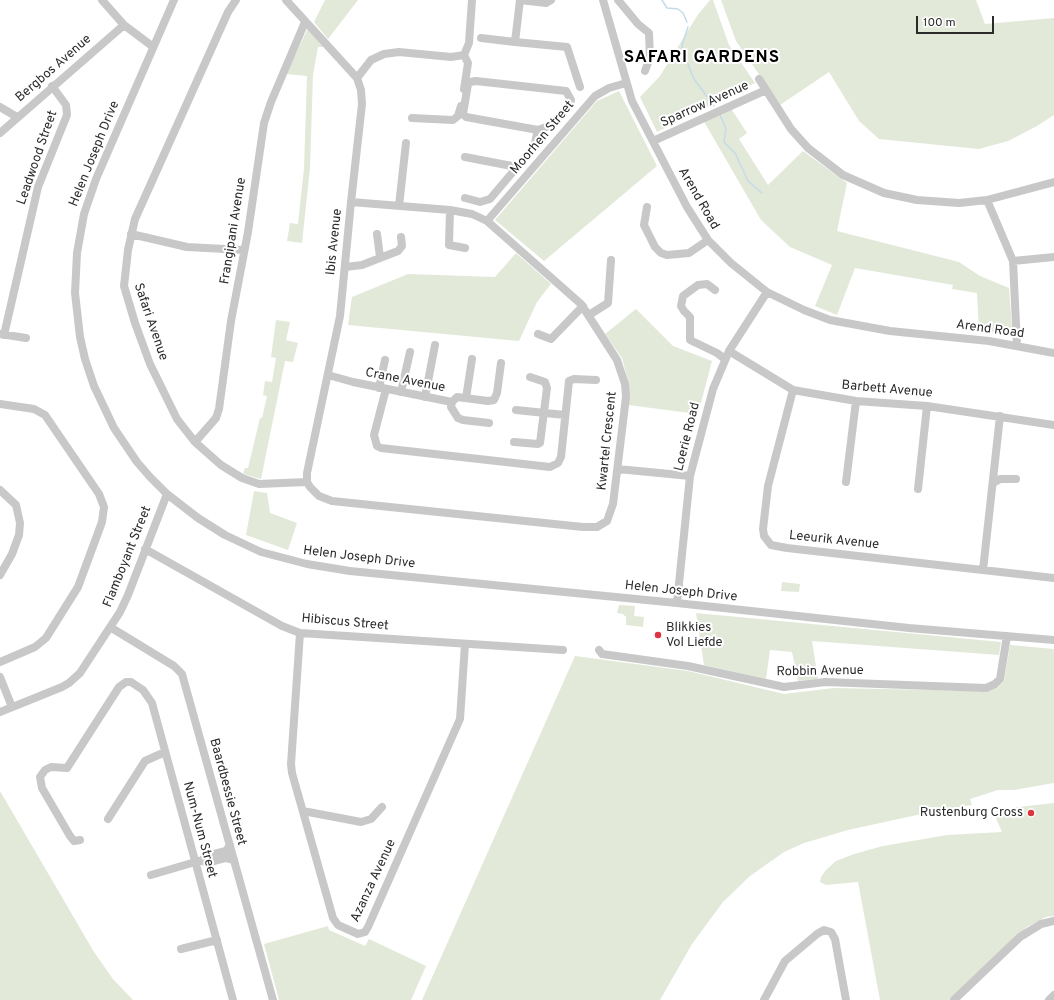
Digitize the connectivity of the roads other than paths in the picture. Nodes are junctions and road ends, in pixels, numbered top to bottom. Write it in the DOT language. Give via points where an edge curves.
graph roads {
  1 [pos="102,0"];
  2 [pos="174,0"];
  3 [pos="236,0"];
  4 [pos="286,0"];
  5 [pos="472,0"];
  6 [pos="519,0"];
  7 [pos="551,0"];
  8 [pos="603,0"];
  9 [pos="618,0"];
  10 [pos="305,22"];
  11 [pos="124,25"];
  12 [pos="481,38"];
  13 [pos="516,42"];
  14 [pos="152,46"];
  15 [pos="464,55"];
  16 [pos="645,71"];
  17 [pos="357,78"];
  18 [pos="759,79"];
  19 [pos="626,83"];
  20 [pos="52,86"];
  21 [pos="580,87"];
  22 [pos="766,90"];
  23 [pos="0,107"];
  24 [pos="16,118"];
  25 [pos="412,118"];
  26 [pos="552,125"];
  27 [pos="538,130"];
  28 [pos="0,133"];
  29 [pos="561,133"];
  30 [pos="653,141"];
  31 [pos="406,143"];
  32 [pos="465,158"];
  33 [pos="517,167"];
  34 [pos="1054,182"];
  35 [pos="465,198"];
  36 [pos="987,200"];
  37 [pos="351,202"];
  38 [pos="399,206"];
  39 [pos="647,207"];
  40 [pos="450,210"];
  41 [pos="487,222"];
  42 [pos="131,234"];
  43 [pos="377,234"];
  44 [pos="401,237"];
  45 [pos="708,240"];
  46 [pos="465,248"];
  47 [pos="244,250"];
  48 [pos="1054,256"];
  49 [pos="380,258"];
  50 [pos="611,260"];
  51 [pos="1013,261"];
  52 [pos="345,266"];
  53 [pos="715,290"];
  54 [pos="767,292"];
  55 [pos="583,306"];
  56 [pos="589,316"];
  57 [pos="2,334"];
  58 [pos="538,334"];
  59 [pos="26,338"];
  60 [pos="435,345"];
  61 [pos="1017,345"];
  62 [pos="729,351"];
  63 [pos="410,352"];
  64 [pos="1054,353"];
  65 [pos="385,360"];
  66 [pos="472,360"];
  67 [pos="725,360"];
  68 [pos="501,363"];
  69 [pos="328,375"];
  70 [pos="530,377"];
  71 [pos="596,380"];
  72 [pos="382,388"];
  73 [pos="793,390"];
  74 [pos="401,392"];
  75 [pos="425,397"];
  76 [pos="466,398"];
  77 [pos="856,401"];
  78 [pos="452,402"];
  79 [pos="0,404"];
  80 [pos="927,406"];
  81 [pos="516,410"];
  82 [pos="544,413"];
  83 [pos="565,415"];
  84 [pos="1000,416"];
  85 [pos="489,423"];
  86 [pos="1054,425"];
  87 [pos="195,442"];
  88 [pos="514,442"];
  89 [pos="618,469"];
  90 [pos="690,476"];
  91 [pos="1016,478"];
  92 [pos="307,482"];
  93 [pos="846,482"];
  94 [pos="993,482"];
  95 [pos="0,490"];
  96 [pos="918,490"];
  97 [pos="167,494"];
  98 [pos="145,549"];
  99 [pos="983,570"];
  100 [pos="0,575"];
  101 [pos="1054,578"];
  102 [pos="677,603"];
  103 [pos="110,627"];
  104 [pos="300,633"];
  105 [pos="1007,636"];
  106 [pos="1054,640"];
  107 [pos="465,644"];
  108 [pos="563,650"];
  109 [pos="599,650"];
  110 [pos="0,662"];
  111 [pos="0,677"];
  112 [pos="12,707"];
  113 [pos="0,712"];
  114 [pos="165,752"];
  115 [pos="382,807"];
  116 [pos="303,811"];
  117 [pos="108,819"];
  118 [pos="80,840"];
  119 [pos="230,845"];
  120 [pos="234,860"];
  121 [pos="198,861"];
  122 [pos="152,875"];
  123 [pos="1054,921"];
  124 [pos="217,940"];
  125 [pos="181,950"];
  126 [pos="1054,995"];
  127 [pos="233,1000"];
  128 [pos="273,1000"];
  129 [pos="764,1000"];
  130 [pos="846,1000"];
  131 [pos="954,1000"];
  132 [pos="1049,1000"];
  1 -- 11 [label="street"];
  2 -- 14 [label="street, Helen Joseph Drive"];
  3 -- 42 [label="street, Safari Avenue" via="228,12 150,185"];
  4 -- 10 [label="street, Ibis Avenue"];
  5 -- 15 [label="street" via="469,42"];
  6 -- 7 [label="street" via="548,3"];
  6 -- 13 [label="street"];
  8 -- 19 [label="street, Arend Road"];
  9 -- 16 [label="street" via="649,33 650,57"];
  10 -- 17 [label="street, Ibis Avenue"];
  10 -- 47 [label="street, Frangipani Avenue" via="266,115"];
  11 -- 14 [label="street"];
  11 -- 20 [label="street, Bergbos Avenue"];
  12 -- 13 [label="street"];
  13 -- 21 [label="street" via="567,47"];
  14 -- 97 [label="street, Helen Joseph Drive" via="96,179 84,214 77,253 75,293 85,359 104,411 137,462"];
  15 -- 17 [label="street" via="451,57 399,52 384,54 371,60"];
  15 -- 25 [label="street" via="468,63 458,116 449,121"];
  17 -- 37 [label="street, Ibis Avenue" via="362,104"];
  18 -- 22 [label="street"];
  19 -- 29 [label="street, Moorhen Street" via="595,96"];
  19 -- 30 [label="street, Arend Road" via="632,101"];
  20 -- 24 [label="street, Bergbos Avenue"];
  20 -- 57 [label="street, Leadwood Street" via="66,105 67,115 38,186"];
  22 -- 30 [label="street, Sparrow Avenue"];
  22 -- 36 [label="street" via="798,138 834,169 854,181 896,197 947,203"];
  23 -- 24 [label="street"];
  24 -- 28 [label="street, Bergbos Avenue"];
  26 -- 27 [label="street"];
  26 -- 27 [label="street" via="570,105 571,100 566,91 472,81 468,84 464,116"];
  26 -- 29 [label="street"];
  27 -- 33 [label="street" via="534,147"];
  29 -- 41 [label="street, Moorhen Street"];
  30 -- 45 [label="street, Arend Road" via="687,207"];
  31 -- 38 [label="street"];
  32 -- 33 [label="street"];
  33 -- 35 [label="street" via="490,199 480,202"];
  34 -- 36 [label="street"];
  36 -- 51 [label="street"];
  37 -- 38 [label="street, Kwartel Crescent"];
  37 -- 52 [label="street, Ibis Avenue"];
  38 -- 40 [label="street, Kwartel Crescent"];
  39 -- 45 [label="street" via="644,225 655,247 661,253 689,253"];
  40 -- 41 [label="street, Kwartel Crescent" via="472,214"];
  40 -- 46 [label="street" via="449,245"];
  41 -- 55 [label="street, Kwartel Crescent"];
  42 -- 47 [label="street" via="188,247"];
  42 -- 87 [label="street, Safari Avenue" via="124,277 126,296 150,364 172,411"];
  43 -- 49 [label="street"];
  44 -- 49 [label="street" via="401,249"];
  45 -- 54 [label="street, Arend Road" via="731,263"];
  47 -- 87 [label="street, Frangipani Avenue" via="231,320 220,409 216,418"];
  48 -- 51 [label="street"];
  49 -- 52 [label="street" via="358,266"];
  50 -- 56 [label="street" via="608,303"];
  51 -- 61 [label="street"];
  52 -- 69 [label="street, Ibis Avenue" via="338,332"];
  53 -- 67 [label="street" via="707,284 698,285 683,296 681,306 691,320 690,340 717,353"];
  54 -- 61 [label="street, Arend Road" via="830,320 890,331"];
  54 -- 62 [label="street, Loerie Road"];
  55 -- 56 [label="street, Kwartel Crescent"];
  55 -- 58 [label="street" via="552,339"];
  56 -- 89 [label="street, Kwartel Crescent" via="617,360 625,384 626,397"];
  57 -- 59 [label="street"];
  60 -- 75 [label="street"];
  61 -- 64 [label="street, Arend Road"];
  62 -- 67 [label="street, Loerie Road"];
  62 -- 73 [label="street, Barbett Avenue"];
  63 -- 74 [label="street"];
  65 -- 72 [label="street"];
  66 -- 76 [label="street"];
  67 -- 90 [label="street, Loerie Road" via="713,389"];
  68 -- 76 [label="street" via="494,400"];
  69 -- 72 [label="street, Crane Avenue"];
  69 -- 92 [label="street, Ibis Avenue"];
  70 -- 82 [label="street" via="547,384"];
  71 -- 83 [label="street" via="569,381"];
  72 -- 74 [label="street, Crane Avenue"];
  72 -- 83 [label="street" via="374,436 377,446 387,450 550,468 558,463 561,457"];
  73 -- 77 [label="street, Barbett Avenue"];
  73 -- 99 [label="street, Leeurik Avenue" via="768,486 763,529 764,536 771,545"];
  74 -- 75 [label="street, Crane Avenue"];
  75 -- 78 [label="street, Crane Avenue"];
  76 -- 78 [label="street" via="457,397"];
  77 -- 80 [label="street, Barbett Avenue"];
  77 -- 93 [label="street"];
  78 -- 85 [label="street, Crane Avenue" via="451,407 458,418"];
  79 -- 110 [label="street" via="34,409 45,415 99,494 104,507 102,522 78,587 46,638 35,647"];
  80 -- 84 [label="street, Barbett Avenue"];
  80 -- 96 [label="street"];
  81 -- 82 [label="street"];
  82 -- 83 [label="street"];
  82 -- 88 [label="street" via="539,444"];
  84 -- 86 [label="street, Barbett Avenue"];
  84 -- 94 [label="street"];
  87 -- 92 [label="street, Safari Avenue" via="221,465 259,484"];
  89 -- 90 [label="street"];
  89 -- 92 [label="street, Kwartel Crescent" via="610,516 602,524 591,527 332,501 319,496"];
  90 -- 102 [label="street, Loerie Road"];
  91 -- 94 [label="street"];
  94 -- 99 [label="street"];
  95 -- 100 [label="street" via="16,505 20,523 19,535 12,554"];
  97 -- 98 [label="street, Flamboyant Street"];
  97 -- 102 [label="street, Helen Joseph Drive" via="225,535 261,552 307,564 350,571"];
  98 -- 103 [label="street, Flamboyant Street" via="128,595"];
  98 -- 104 [label="street, Hibiscus Street" via="282,626"];
  99 -- 101 [label="street, Leeurik Avenue"];
  102 -- 105 [label="street, Helen Joseph Drive"];
  103 -- 112 [label="street, Flamboyant Street" via="80,673 69,683"];
  103 -- 119 [label="street, Baardbessie Street" via="174,666 182,674"];
  104 -- 107 [label="street, Hibiscus Street"];
  104 -- 116 [label="street, Azanza Avenue" via="291,764"];
  105 -- 106 [label="street, Helen Joseph Drive"];
  105 -- 109 [label="street, Robbin Avenue" via="1000,680 986,688 825,682 784,687 688,666 602,654"];
  107 -- 108 [label="street, Hibiscus Street"];
  107 -- 116 [label="street, Azanza Avenue" via="460,719 368,927 362,933 347,930 333,918"];
  111 -- 112 [label="street"];
  112 -- 113 [label="street, Flamboyant Street"];
  114 -- 117 [label="street" via="145,761"];
  114 -- 118 [label="street, Num-Num Street" via="152,703 146,693 131,682 123,683 68,766 64,769 46,769 40,777 40,784 71,839"];
  114 -- 121 [label="street, Num-Num Street"];
  115 -- 116 [label="street" via="371,819 362,822"];
  119 -- 120 [label="street, Baardbessie Street"];
  119 -- 121 [label="street" via="226,851 206,856"];
  120 -- 121 [label="street" via="228,858 207,863"];
  120 -- 128 [label="street, Baardbessie Street"];
  121 -- 122 [label="street"];
  121 -- 124 [label="street, Num-Num Street"];
  123 -- 131 [label="street" via="1041,924 1020,937"];
  124 -- 125 [label="street"];
  124 -- 127 [label="street, Num-Num Street"];
  126 -- 132 [label="street"];
  129 -- 130 [label="street" via="785,961 817,934 828,930 833,935"];
}
